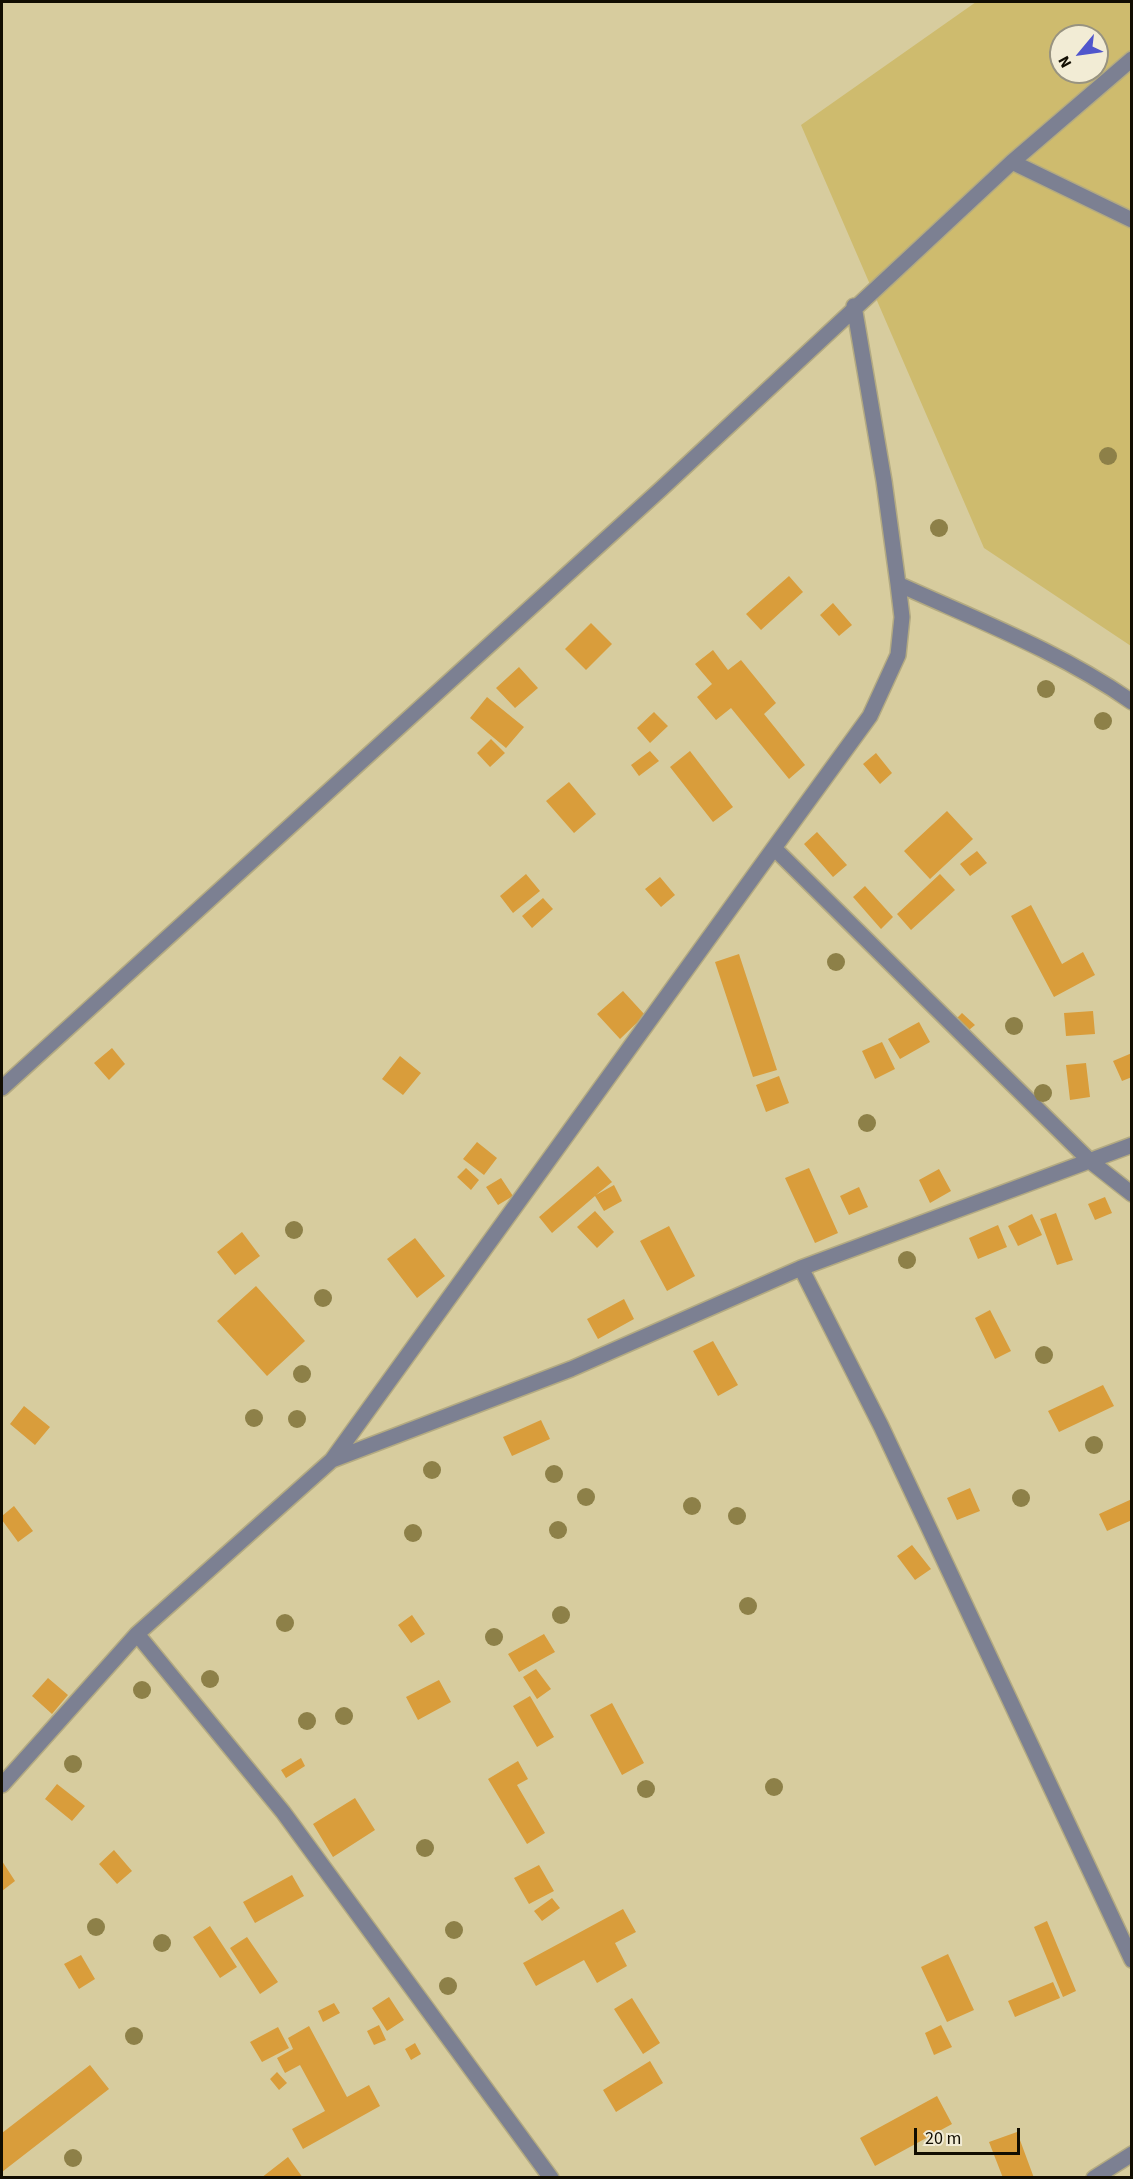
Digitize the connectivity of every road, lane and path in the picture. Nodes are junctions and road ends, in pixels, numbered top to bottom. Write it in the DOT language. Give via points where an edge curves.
graph roads {
  1 [pos="1131,59"];
  2 [pos="1012,162"];
  3 [pos="1131,220"];
  4 [pos="855,306"];
  5 [pos="898,584"];
  6 [pos="1131,702"];
  7 [pos="774,848"];
  8 [pos="2,1088"];
  9 [pos="1131,1144"];
  10 [pos="1090,1161"];
  11 [pos="1131,1194"];
  12 [pos="801,1268"];
  13 [pos="333,1460"];
  14 [pos="137,1634"];
  15 [pos="2,1785"];
  16 [pos="1131,1960"];
  17 [pos="1131,2154"];
  18 [pos="551,2178"];
  19 [pos="1094,2178"];
  1 -- 2 [label="street"];
  2 -- 3 [label="street"];
  2 -- 4 [label="street"];
  4 -- 5 [label="street"];
  4 -- 8 [label="street" via="661,489"];
  5 -- 6 [label="street" via="1042,650"];
  5 -- 7 [label="street" via="902,617 898,655 884,687 870,716"];
  7 -- 10 [label="street"];
  7 -- 13 [label="street"];
  9 -- 10 [label="street"];
  10 -- 11 [label="street"];
  10 -- 12 [label="street"];
  12 -- 13 [label="street" via="572,1369"];
  12 -- 16 [label="street" via="881,1426"];
  13 -- 14 [label="street"];
  14 -- 15 [label="street"];
  14 -- 18 [label="street" via="283,1812"];
  17 -- 19 [label="street"];
}
